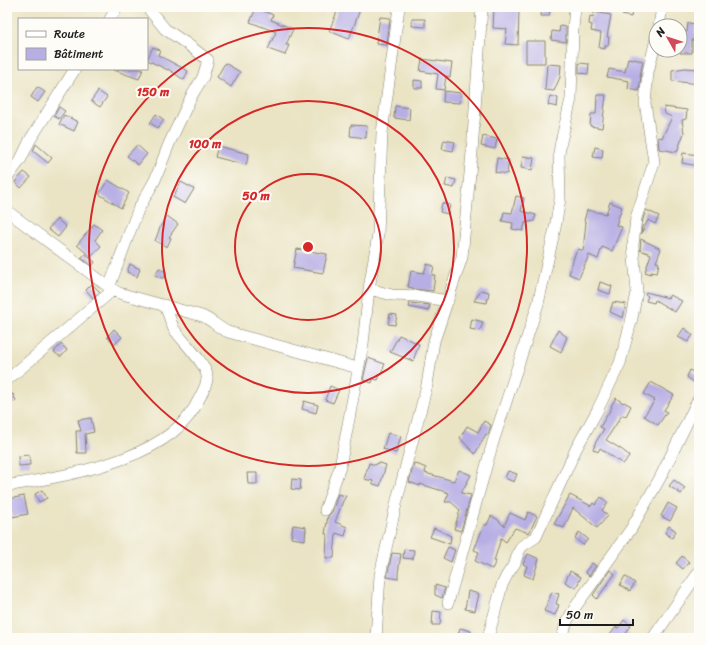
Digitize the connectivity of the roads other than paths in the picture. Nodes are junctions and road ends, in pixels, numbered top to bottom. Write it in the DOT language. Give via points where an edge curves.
graph roads {
  1 [pos="117,7"];
  2 [pos="147,7"];
  3 [pos="398,7"];
  4 [pos="482,7"];
  5 [pos="575,7"];
  6 [pos="662,7"];
  7 [pos="111,18"];
  8 [pos="660,18"];
  9 [pos="651,58"];
  10 [pos="74,70"];
  11 [pos="7,178"];
  12 [pos="7,211"];
  13 [pos="369,289"];
  14 [pos="113,290"];
  15 [pos="448,301"];
  16 [pos="164,304"];
  17 [pos="358,368"];
  18 [pos="7,380"];
  19 [pos="699,398"];
  20 [pos="7,486"];
  21 [pos="325,510"];
  22 [pos="699,572"];
  23 [pos="448,602"];
  24 [pos="376,638"];
  25 [pos="488,638"];
  26 [pos="562,638"];
  27 [pos="653,638"];
  1 -- 7 [label="street"];
  2 -- 14 [label="street" via="165,29 208,60 203,77 138,210 111,282"];
  3 -- 13 [label="street" via="382,132 378,234"];
  4 -- 15 [label="street" via="462,257"];
  5 -- 23 [label="street" via="571,99 560,146 560,199 555,228 538,304 493,442"];
  6 -- 8 [label="street"];
  9 -- 25 [label="street" via="645,103 654,162 636,218 633,245 636,292 622,357 536,537 522,546 502,585"];
  10 -- 11 [label="street"];
  12 -- 14 [label="street"];
  13 -- 15 [label="street" via="392,295"];
  13 -- 17 [label="street"];
  14 -- 16 [label="street"];
  14 -- 18 [label="street"];
  15 -- 24 [label="street" via="434,341 427,385 380,575"];
  16 -- 17 [label="street" via="202,316 228,332"];
  16 -- 20 [label="street" via="174,329 207,375 206,385 189,417 174,432 142,451 78,472"];
  17 -- 21 [label="street" via="340,467"];
  19 -- 26 [label="street" via="660,478 631,529 576,606 567,621"];
  22 -- 27 [label="street"];
}
